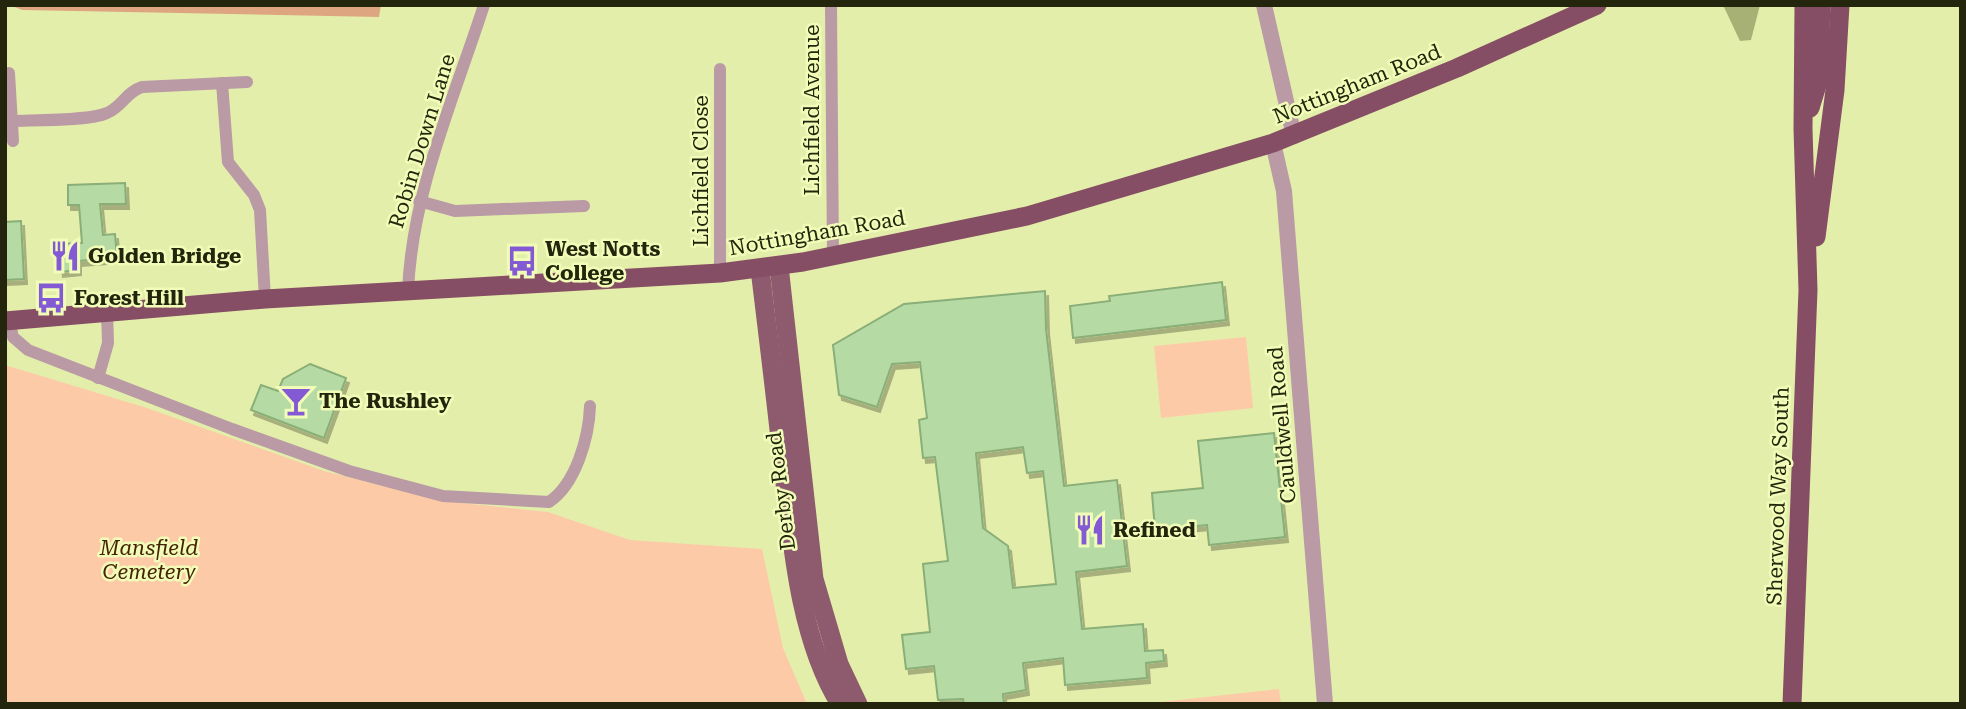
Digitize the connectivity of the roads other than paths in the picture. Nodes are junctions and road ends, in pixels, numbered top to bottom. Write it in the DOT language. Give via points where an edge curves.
graph roads {
  1 [pos="484,5"];
  2 [pos="831,5"];
  3 [pos="1264,5"];
  4 [pos="1597,5"];
  5 [pos="1804,5"];
  6 [pos="1821,5"];
  7 [pos="1840,5"];
  8 [pos="720,69"];
  9 [pos="9,74"];
  10 [pos="247,82"];
  11 [pos="222,83"];
  12 [pos="12,121"];
  13 [pos="1803,129"];
  14 [pos="1294,136"];
  15 [pos="13,141"];
  16 [pos="1273,143"];
  17 [pos="419,201"];
  18 [pos="584,206"];
  19 [pos="832,256"];
  20 [pos="779,266"];
  21 [pos="760,269"];
  22 [pos="720,273"];
  23 [pos="1808,290"];
  24 [pos="408,291"];
  25 [pos="265,299"];
  26 [pos="107,312"];
  27 [pos="7,321"];
  28 [pos="98,378"];
  29 [pos="590,406"];
  30 [pos="840,704"];
  31 [pos="859,704"];
  32 [pos="1325,704"];
  33 [pos="1792,704"];
  1 -- 17 [label="street, Robin Down Lane"];
  2 -- 19 [label="street, Lichfield Avenue"];
  3 -- 14 [label="street"];
  4 -- 14 [label="highway, Nottingham Road"];
  5 -- 13 [label="highway, Sherwood Way South"];
  6 -- 13 [label="highway" via="1818,82"];
  7 -- 23 [label="highway, Sherwood Way South" via="1835,90"];
  8 -- 22 [label="street, Lichfield Close"];
  9 -- 12 [label="street"];
  10 -- 11 [label="street"];
  11 -- 12 [label="street" via="142,87 100,116"];
  11 -- 25 [label="street" via="226,153 260,210"];
  12 -- 15 [label="street"];
  13 -- 23 [label="highway, Sherwood Way South"];
  14 -- 16 [label="highway, Nottingham Road"];
  16 -- 19 [label="highway, Nottingham Road" via="1027,216"];
  16 -- 32 [label="street, Cauldwell Road" via="1284,191"];
  17 -- 18 [label="street" via="455,211"];
  17 -- 24 [label="street, Robin Down Lane"];
  19 -- 20 [label="highway, Nottingham Road"];
  20 -- 21 [label="highway, Nottingham Road"];
  20 -- 31 [label="main road, Derby Road" via="814,579 839,664"];
  21 -- 22 [label="highway, Nottingham Road"];
  21 -- 30 [label="main road, Derby Road" via="795,565 816,648"];
  22 -- 24 [label="highway, Nottingham Road"];
  23 -- 33 [label="highway, Sherwood Way South"];
  24 -- 25 [label="highway, Nottingham Road"];
  25 -- 26 [label="highway, Nottingham Road"];
  26 -- 27 [label="highway, Nottingham Road"];
  26 -- 28 [label="street" via="108,343"];
  27 -- 28 [label="street" via="13,337 28,350"];
  28 -- 29 [label="street" via="349,471 443,496 534,502 549,502 564,488 590,428"];
}
